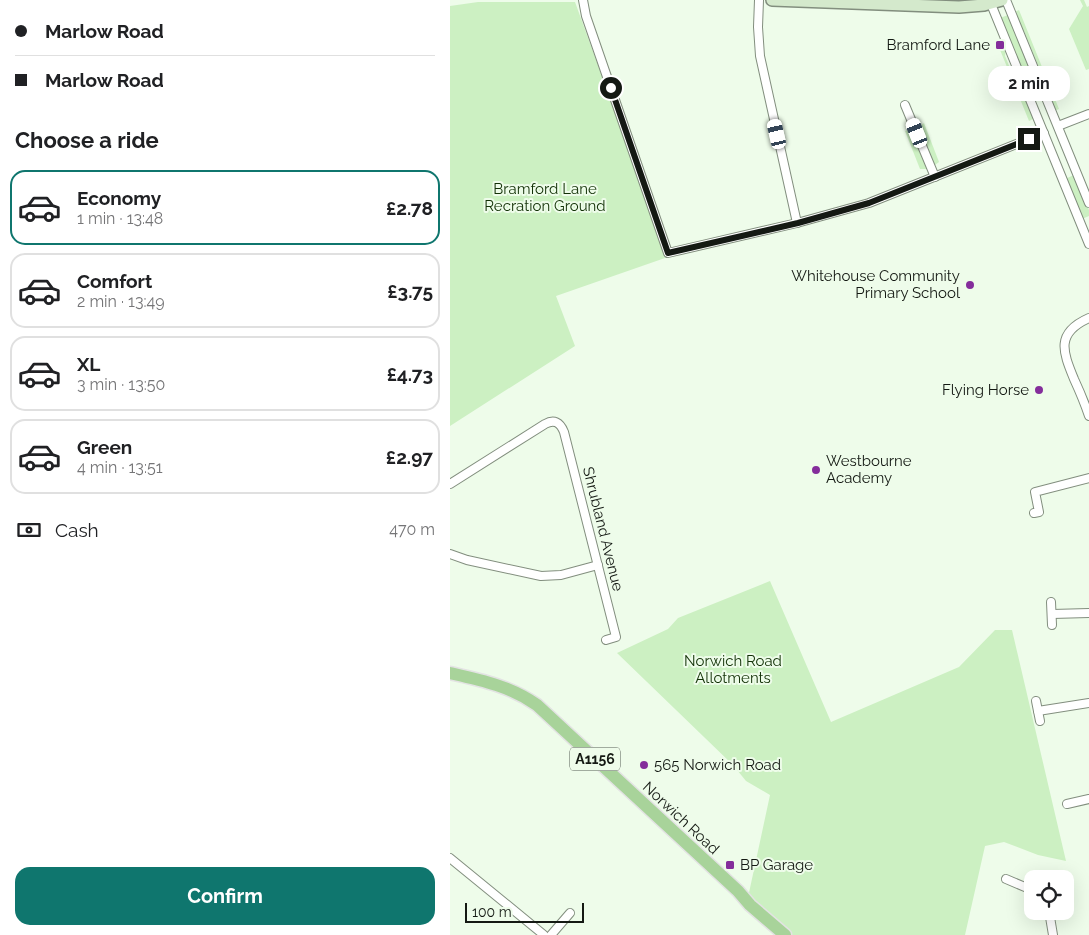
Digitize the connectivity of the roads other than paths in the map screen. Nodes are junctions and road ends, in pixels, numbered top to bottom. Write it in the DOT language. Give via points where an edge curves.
graph roads {
  1 [pos="583,0"];
  2 [pos="759,0"];
  3 [pos="772,0"];
  4 [pos="1002,0"];
  5 [pos="1006,0"];
  6 [pos="978,3"];
  7 [pos="991,4"];
  8 [pos="1043,92"];
  9 [pos="1029,98"];
  10 [pos="905,105"];
  11 [pos="1089,114"];
  12 [pos="1058,126"];
  13 [pos="1044,133"];
  14 [pos="1072,162"];
  15 [pos="1058,168"];
  16 [pos="935,177"];
  17 [pos="1089,203"];
  18 [pos="798,223"];
  19 [pos="1089,244"];
  20 [pos="1089,318"];
  21 [pos="1087,404"];
  22 [pos="1089,416"];
  23 [pos="1089,478"];
  24 [pos="450,484"];
  25 [pos="1034,513"];
  26 [pos="450,554"];
  27 [pos="598,566"];
  28 [pos="1051,602"];
  29 [pos="1089,613"];
  30 [pos="1052,614"];
  31 [pos="1052,624"];
  32 [pos="606,640"];
  33 [pos="450,673"];
  34 [pos="1036,701"];
  35 [pos="1089,703"];
  36 [pos="1038,711"];
  37 [pos="1040,721"];
  38 [pos="1089,799"];
  39 [pos="1067,804"];
  40 [pos="450,858"];
  41 [pos="1006,879"];
  42 [pos="1024,887"];
  43 [pos="570,913"];
  44 [pos="1051,920"];
  45 [pos="544,935"];
  46 [pos="551,935"];
  47 [pos="785,935"];
  48 [pos="1054,935"];
  1 -- 18 [label="street" via="668,253"];
  2 -- 18 [label="street" via="760,56"];
  3 -- 6 [label="street" via="936,6"];
  4 -- 7 [label="street"];
  5 -- 8 [label="street"];
  6 -- 7 [label="street"];
  7 -- 9 [label="street"];
  8 -- 9 [label="street"];
  8 -- 12 [label="street"];
  9 -- 13 [label="street"];
  10 -- 16 [label="street"];
  11 -- 12 [label="street"];
  12 -- 14 [label="street"];
  13 -- 15 [label="street"];
  13 -- 16 [label="street"];
  14 -- 15 [label="street"];
  14 -- 17 [label="street"];
  15 -- 19 [label="street"];
  16 -- 18 [label="street" via="869,203"];
  20 -- 21 [label="street" via="1072,328 1064,351"];
  21 -- 22 [label="street"];
  23 -- 25 [label="street" via="1035,492 1039,512"];
  24 -- 27 [label="street, Shrubland Avenue" via="545,424 555,421 564,432"];
  26 -- 27 [label="street" via="541,576"];
  27 -- 32 [label="street, Shrubland Avenue" via="616,637"];
  28 -- 30 [label="street"];
  29 -- 30 [label="street"];
  30 -- 31 [label="street"];
  33 -- 47 [label="main road, Norwich Road / A1156" via="501,686 537,705"];
  34 -- 36 [label="street"];
  35 -- 36 [label="street"];
  36 -- 37 [label="street"];
  38 -- 39 [label="street"];
  40 -- 45 [label="street"];
  41 -- 42 [label="street"];
  43 -- 46 [label="street"];
  44 -- 48 [label="street"];
}
